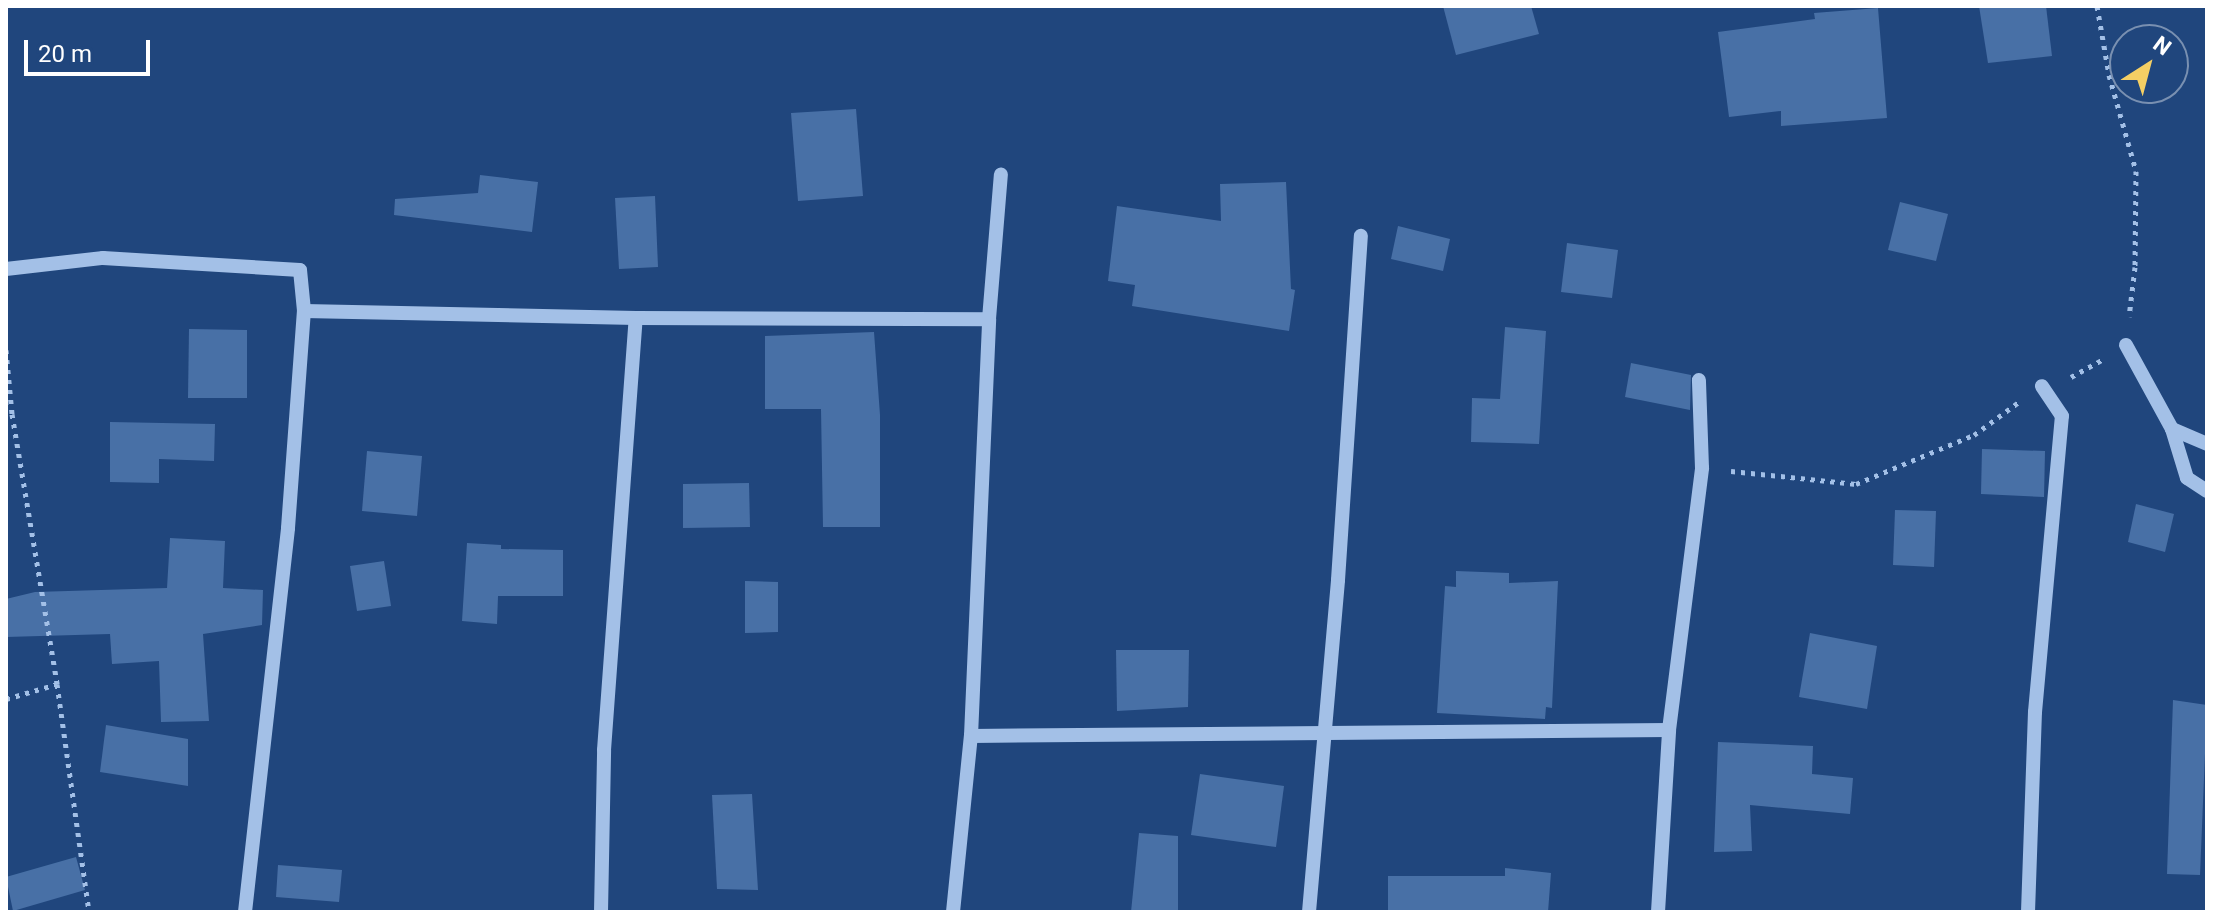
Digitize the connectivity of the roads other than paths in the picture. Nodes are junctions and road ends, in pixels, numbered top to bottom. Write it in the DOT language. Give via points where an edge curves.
graph roads {
  1 [pos="1001,174"];
  2 [pos="1361,236"];
  3 [pos="6,269"];
  4 [pos="304,311"];
  5 [pos="636,318"];
  6 [pos="989,319"];
  7 [pos="2126,345"];
  8 [pos="1699,380"];
  9 [pos="2042,386"];
  10 [pos="2172,429"];
  11 [pos="2207,444"];
  12 [pos="2207,491"];
  13 [pos="1669,730"];
  14 [pos="1324,735"];
  15 [pos="971,736"];
  16 [pos="245,912"];
  17 [pos="601,912"];
  18 [pos="953,912"];
  19 [pos="1309,912"];
  20 [pos="1658,912"];
  21 [pos="2028,912"];
  1 -- 6 [label="street"];
  2 -- 14 [label="street"];
  3 -- 4 [label="street" via="103,258 300,270"];
  4 -- 5 [label="street"];
  4 -- 16 [label="street" via="288,528"];
  5 -- 6 [label="street"];
  5 -- 17 [label="street" via="604,750"];
  6 -- 15 [label="street"];
  7 -- 10 [label="street"];
  8 -- 13 [label="street" via="1702,468"];
  9 -- 21 [label="street" via="2062,416 2035,712"];
  10 -- 11 [label="street"];
  10 -- 12 [label="street" via="2187,478"];
  13 -- 14 [label="street"];
  13 -- 20 [label="street"];
  14 -- 15 [label="street"];
  14 -- 19 [label="street"];
  15 -- 18 [label="street"];
}
